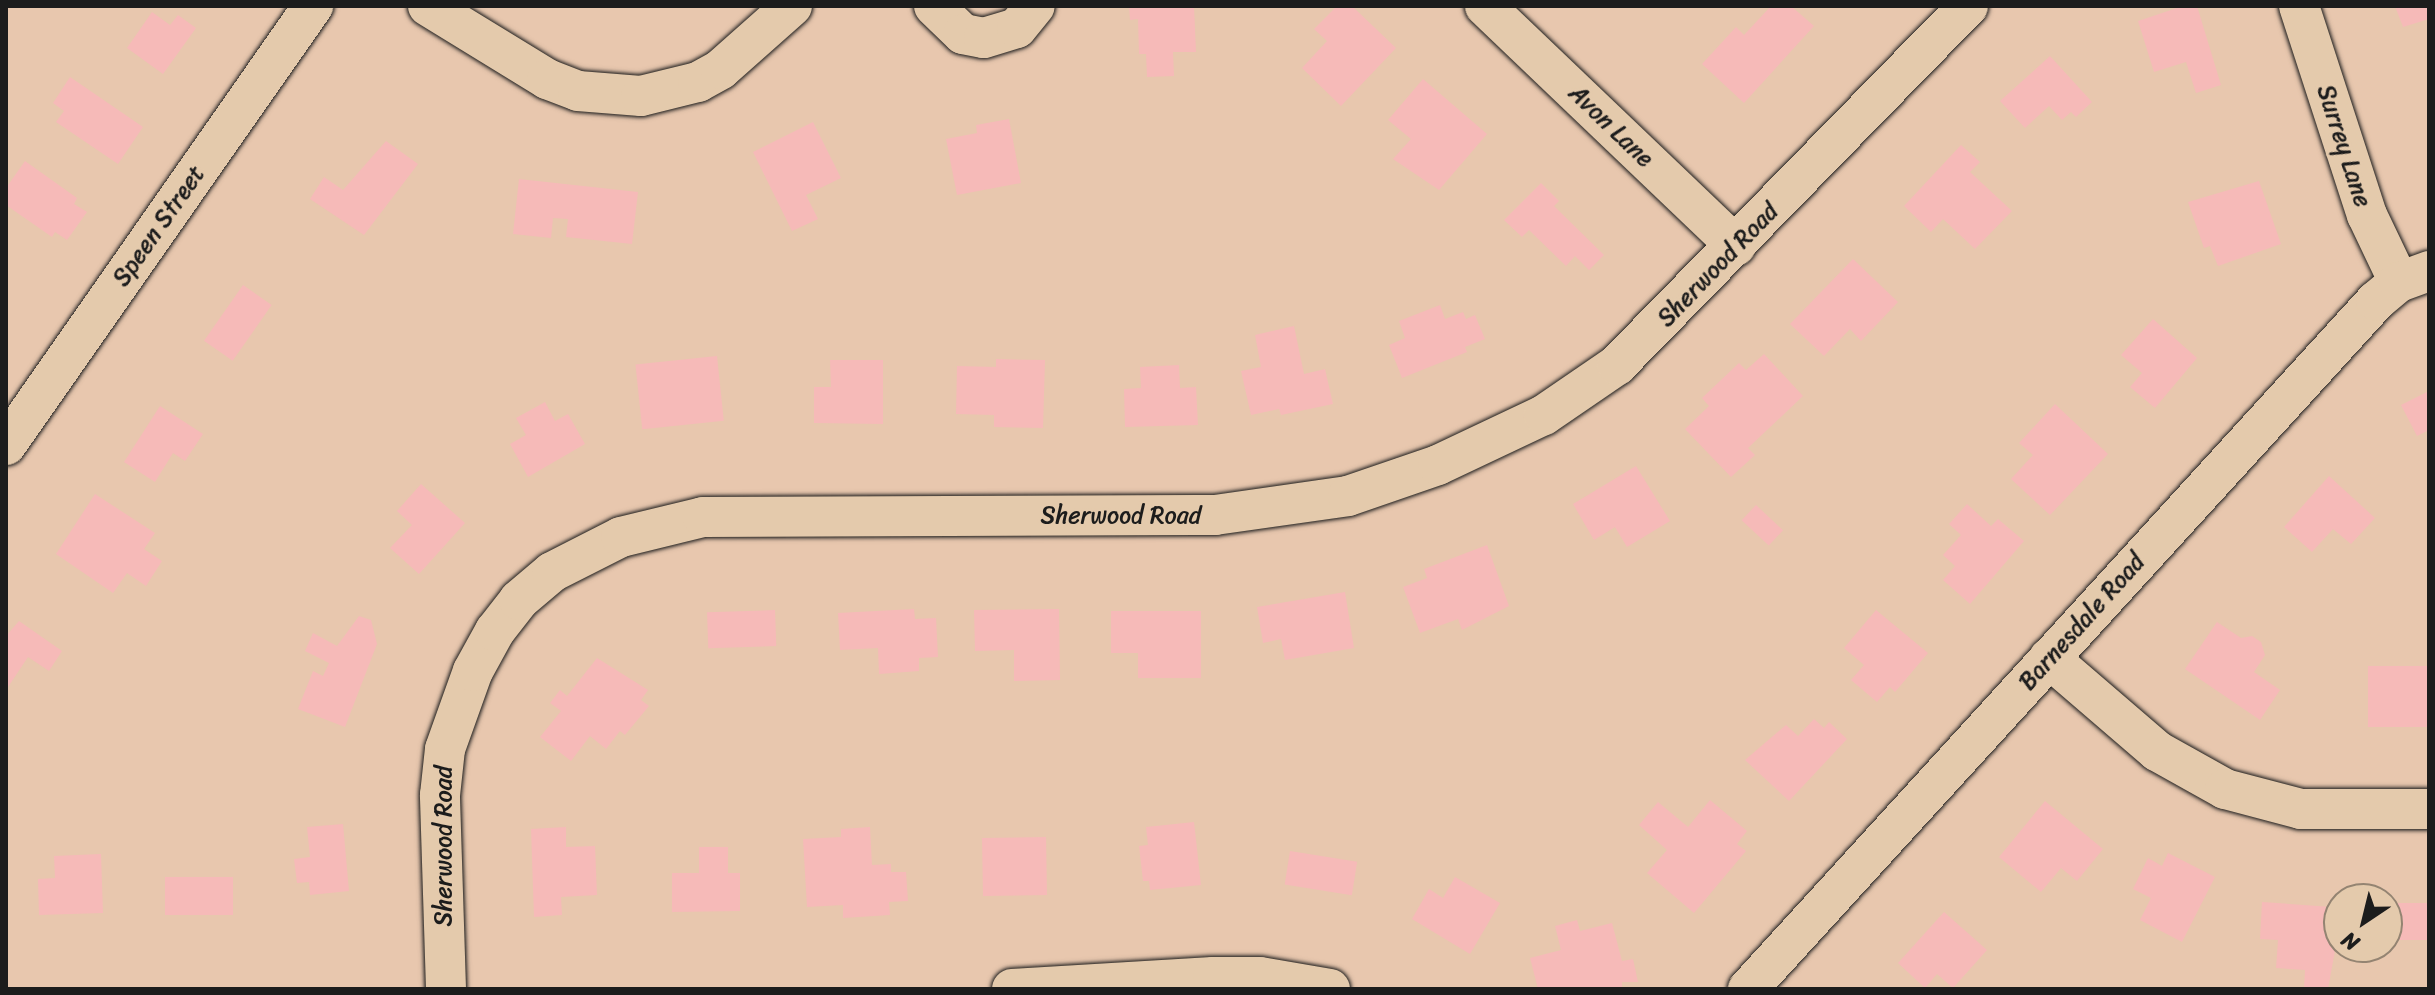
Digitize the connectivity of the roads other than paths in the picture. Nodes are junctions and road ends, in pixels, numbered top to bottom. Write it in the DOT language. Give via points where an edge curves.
graph roads {
  1 [pos="428,6"];
  2 [pos="792,6"];
  3 [pos="934,6"];
  4 [pos="1035,6"];
  5 [pos="1485,6"];
  6 [pos="1968,6"];
  7 [pos="2299,6"];
  8 [pos="301,10"];
  9 [pos="1736,246"];
  10 [pos="2414,276"];
  11 [pos="6,445"];
  12 [pos="2049,658"];
  13 [pos="2429,809"];
  14 [pos="446,989"];
  15 [pos="1012,989"];
  16 [pos="1330,989"];
  17 [pos="1748,989"];
  1 -- 2 [label="street" via="547,79 578,91 641,96 698,82 721,69"];
  3 -- 4 [label="street" via="963,34 984,38 1017,28"];
  5 -- 9 [label="street, Avon Lane"];
  6 -- 9 [label="street, Sherwood Road"];
  7 -- 10 [label="street, Surrey Lane" via="2362,201"];
  8 -- 11 [label="street, Speen Street"];
  9 -- 14 [label="street, Sherwood Road" via="1655,331 1583,390 1493,441 1348,496 1260,511 1169,517 703,517 585,551 519,600 495,631 458,708 445,749 440,795"];
  10 -- 12 [label="street, Barnesdale Road" via="2351,327"];
  12 -- 13 [label="street" via="2157,751 2225,789 2301,809"];
  12 -- 17 [label="street, Barnesdale Road"];
  15 -- 16 [label="street" via="1244,977"];
}
